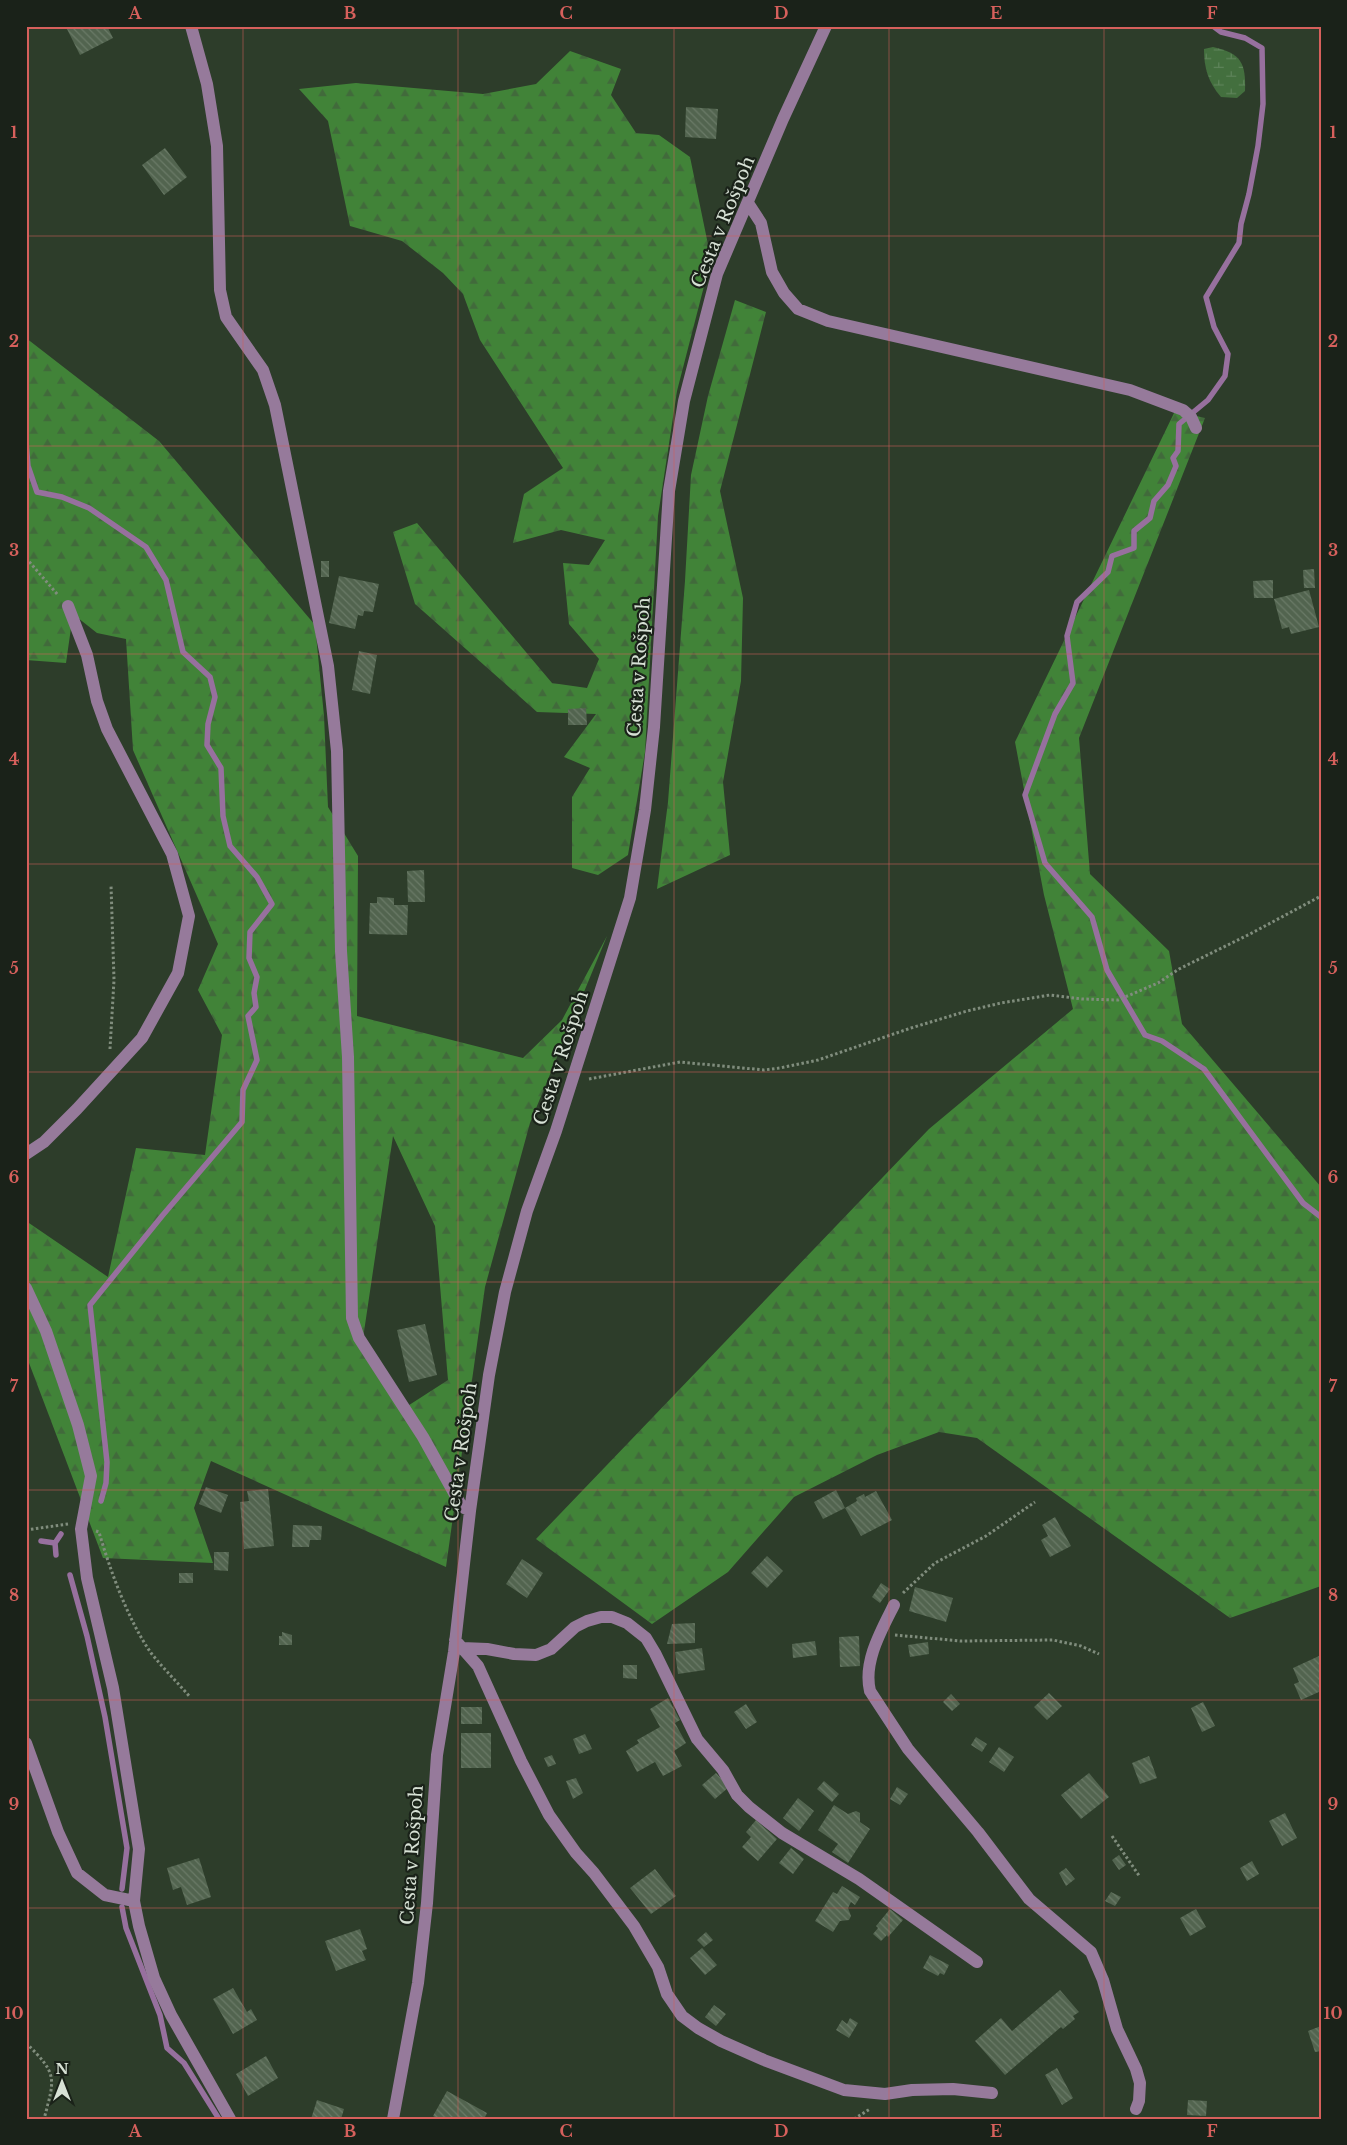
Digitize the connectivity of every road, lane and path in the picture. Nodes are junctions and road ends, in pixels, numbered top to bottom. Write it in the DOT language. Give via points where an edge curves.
graph roads {
  1 [pos="191,26"];
  2 [pos="826,26"];
  3 [pos="748,204"];
  4 [pos="1196,428"];
  5 [pos="26,558"];
  6 [pos="68,606"];
  7 [pos="111,885"];
  8 [pos="1321,896"];
  9 [pos="110,1051"];
  10 [pos="571,1082"];
  11 [pos="26,1154"];
  12 [pos="26,1288"];
  13 [pos="1035,1502"];
  14 [pos="470,1511"];
  15 [pos="81,1526"];
  16 [pos="26,1530"];
  17 [pos="894,1606"];
  18 [pos="879,1634"];
  19 [pos="459,1644"];
  20 [pos="1099,1654"];
  21 [pos="190,1697"];
  22 [pos="26,1743"];
  23 [pos="1112,1836"];
  24 [pos="1140,1877"];
  25 [pos="134,1901"];
  26 [pos="977,1962"];
  27 [pos="26,2043"];
  28 [pos="992,2093"];
  29 [pos="1136,2110"];
  30 [pos="44,2119"];
  31 [pos="230,2119"];
  32 [pos="393,2119"];
  1 -- 14 [label="street" via="207,84 217,146 220,290 226,317 263,370 275,405 328,666 338,751 341,951 349,1067 352,1318 364,1345 462,1507"];
  2 -- 3 [label="street, Cesta v Rošpoh"];
  3 -- 4 [label="street" via="760,223 772,272 798,309 828,321 1130,390 1183,410"];
  3 -- 10 [label="street, Cesta v Rošpoh" via="717,274 684,401 669,491 654,727 645,810 630,898"];
  5 -- 6 [label="path"];
  6 -- 11 [label="street" via="88,655 97,701 107,729 172,854 188,916 178,973 142,1038 77,1109 44,1142"];
  7 -- 9 [label="path" via="114,980"];
  8 -- 10 [label="path" via="1141,992 1118,1000 1050,996 983,1007 818,1060 780,1068 750,1069 692,1062"];
  10 -- 14 [label="street, Cesta v Rošpoh" via="527,1212 505,1292 489,1376"];
  12 -- 15 [label="street" via="78,1425 91,1476"];
  13 -- 17 [label="path" via="986,1536 935,1563 914,1581"];
  14 -- 19 [label="street, Cesta v Rošpoh"];
  15 -- 16 [label="path"];
  15 -- 21 [label="path" via="99,1532 128,1611 151,1652"];
  15 -- 25 [label="street" via="87,1578 113,1688 138,1849"];
  17 -- 18 [label="street"];
  18 -- 20 [label="path" via="961,1641 1053,1640"];
  18 -- 29 [label="street" via="868,1682 875,1701 908,1749 1029,1899 1091,1952 1117,2029 1140,2083"];
  19 -- 26 [label="street" via="536,1655 551,1649 587,1621 612,1617 627,1623 651,1646 697,1739 749,1807"];
  19 -- 28 [label="street" via="478,1666 549,1815 634,1926 658,1968 666,1994 682,2016 721,2041 844,2090 885,2094 953,2089"];
  19 -- 32 [label="street, Cesta v Rošpoh" via="437,1754 418,1983"];
  22 -- 25 [label="street" via="58,1832 77,1873 105,1895"];
  23 -- 24 [label="path"];
  25 -- 31 [label="street" via="154,1978 171,2015"];
  27 -- 30 [label="path" via="46,2063 53,2082"];
}
